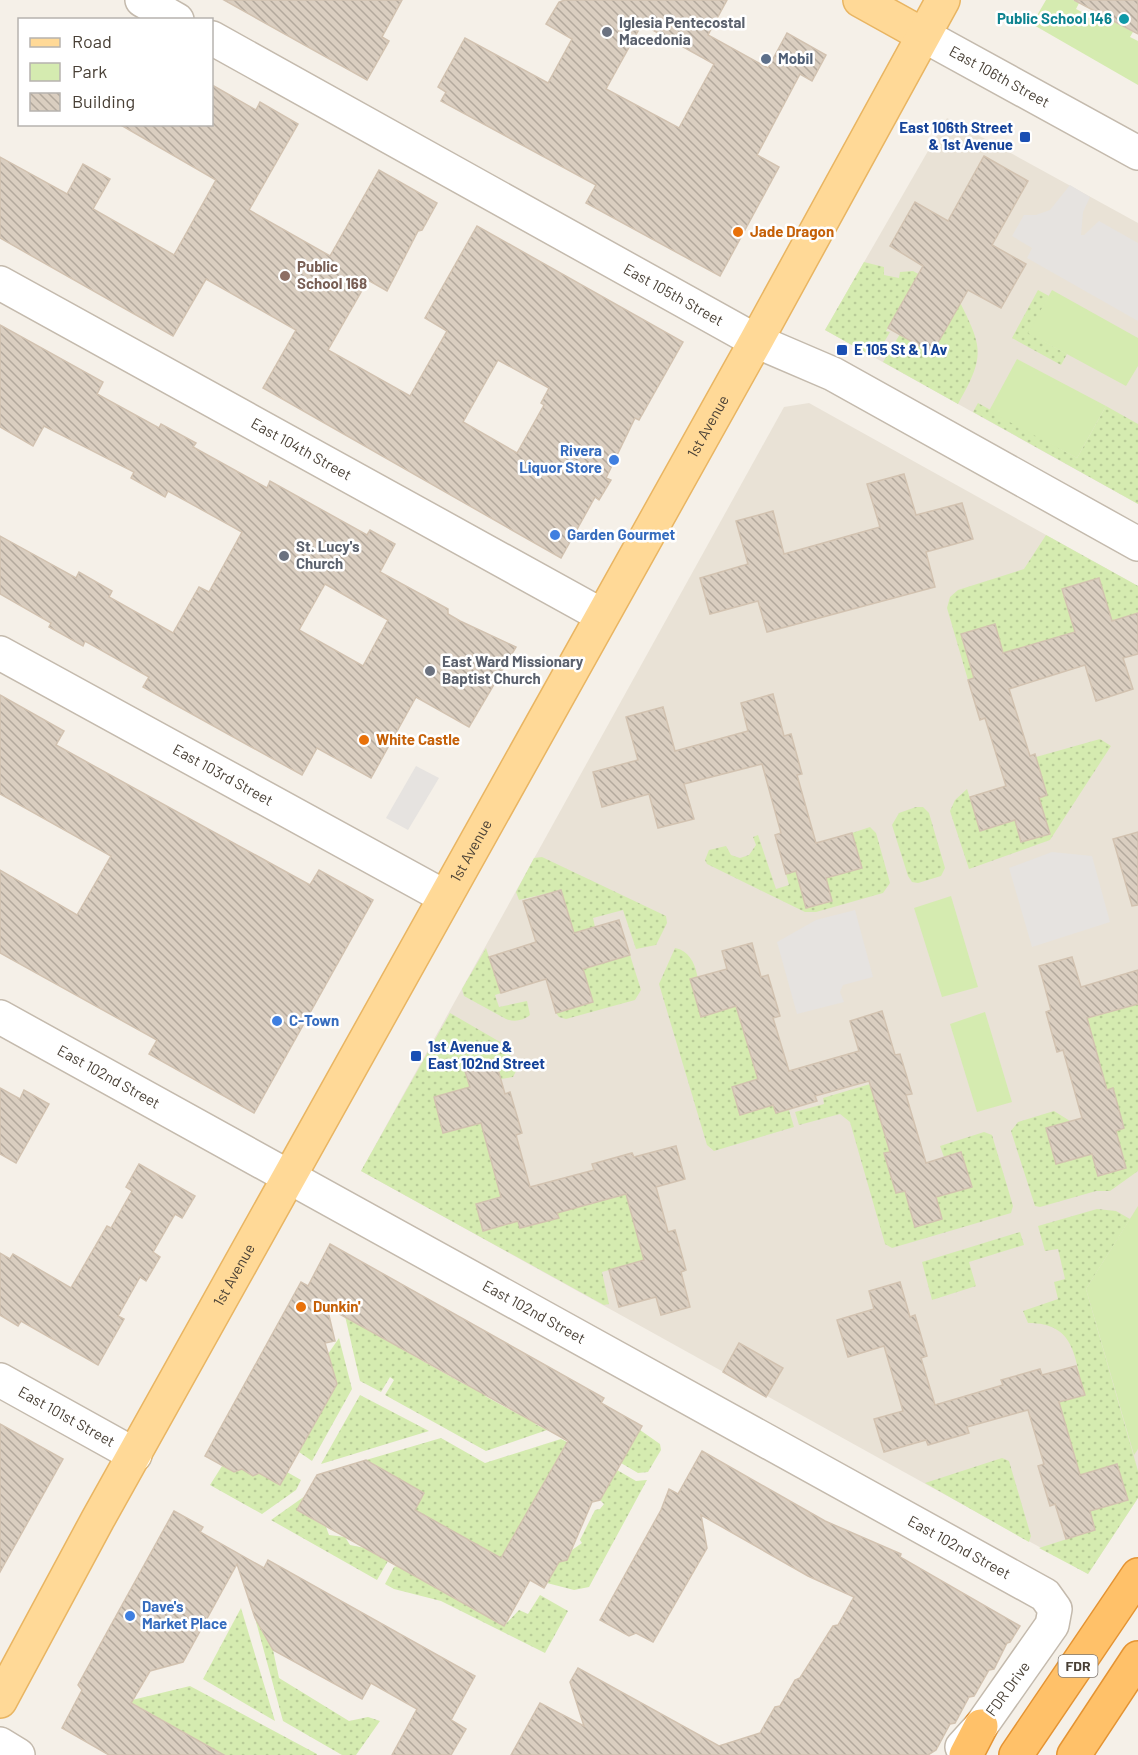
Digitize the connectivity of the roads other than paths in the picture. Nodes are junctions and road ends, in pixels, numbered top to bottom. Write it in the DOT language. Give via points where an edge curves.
graph roads {
  1 [pos="142,0"];
  2 [pos="860,0"];
  3 [pos="943,0"];
  4 [pos="174,18"];
  5 [pos="923,35"];
  6 [pos="213,39"];
  7 [pos="1138,153"];
  8 [pos="0,283"];
  9 [pos="756,341"];
  10 [pos="1138,544"];
  11 [pos="602,615"];
  12 [pos="0,653"];
  13 [pos="445,897"];
  14 [pos="0,1017"];
  15 [pos="290,1178"];
  16 [pos="0,1380"];
  17 [pos="135,1455"];
  18 [pos="1138,1575"];
  19 [pos="1054,1618"];
  20 [pos="1138,1658"];
  21 [pos="0,1701"];
  22 [pos="981,1726"];
  23 [pos="0,1744"];
  24 [pos="18,1755"];
  25 [pos="955,1755"];
  26 [pos="966,1755"];
  27 [pos="1016,1755"];
  28 [pos="1074,1755"];
  1 -- 4 [label="street"];
  2 -- 5 [label="main road, East 106th Street"];
  3 -- 5 [label="main road, 1st Avenue"];
  5 -- 7 [label="street, East 106th Street"];
  5 -- 9 [label="main road, 1st Avenue"];
  6 -- 9 [label="street, East 105th Street"];
  8 -- 11 [label="street, East 104th Street"];
  9 -- 10 [label="street, East 105th Street" via="833,374"];
  9 -- 11 [label="main road, 1st Avenue"];
  11 -- 13 [label="main road, 1st Avenue"];
  12 -- 13 [label="street, East 103rd Street"];
  13 -- 15 [label="main road, 1st Avenue"];
  14 -- 15 [label="street, East 102nd Street"];
  15 -- 17 [label="main road, 1st Avenue"];
  15 -- 19 [label="street, East 102nd Street" via="1045,1595 1052,1601"];
  16 -- 17 [label="street, East 101st Street"];
  17 -- 21 [label="main road, 1st Avenue"];
  18 -- 27 [label="highway, FDR"];
  19 -- 22 [label="street, FDR Drive"];
  20 -- 28 [label="highway"];
  22 -- 25 [label="street, FDR Drive"];
  22 -- 26 [label="highway"];
  23 -- 24 [label="street"];
}
